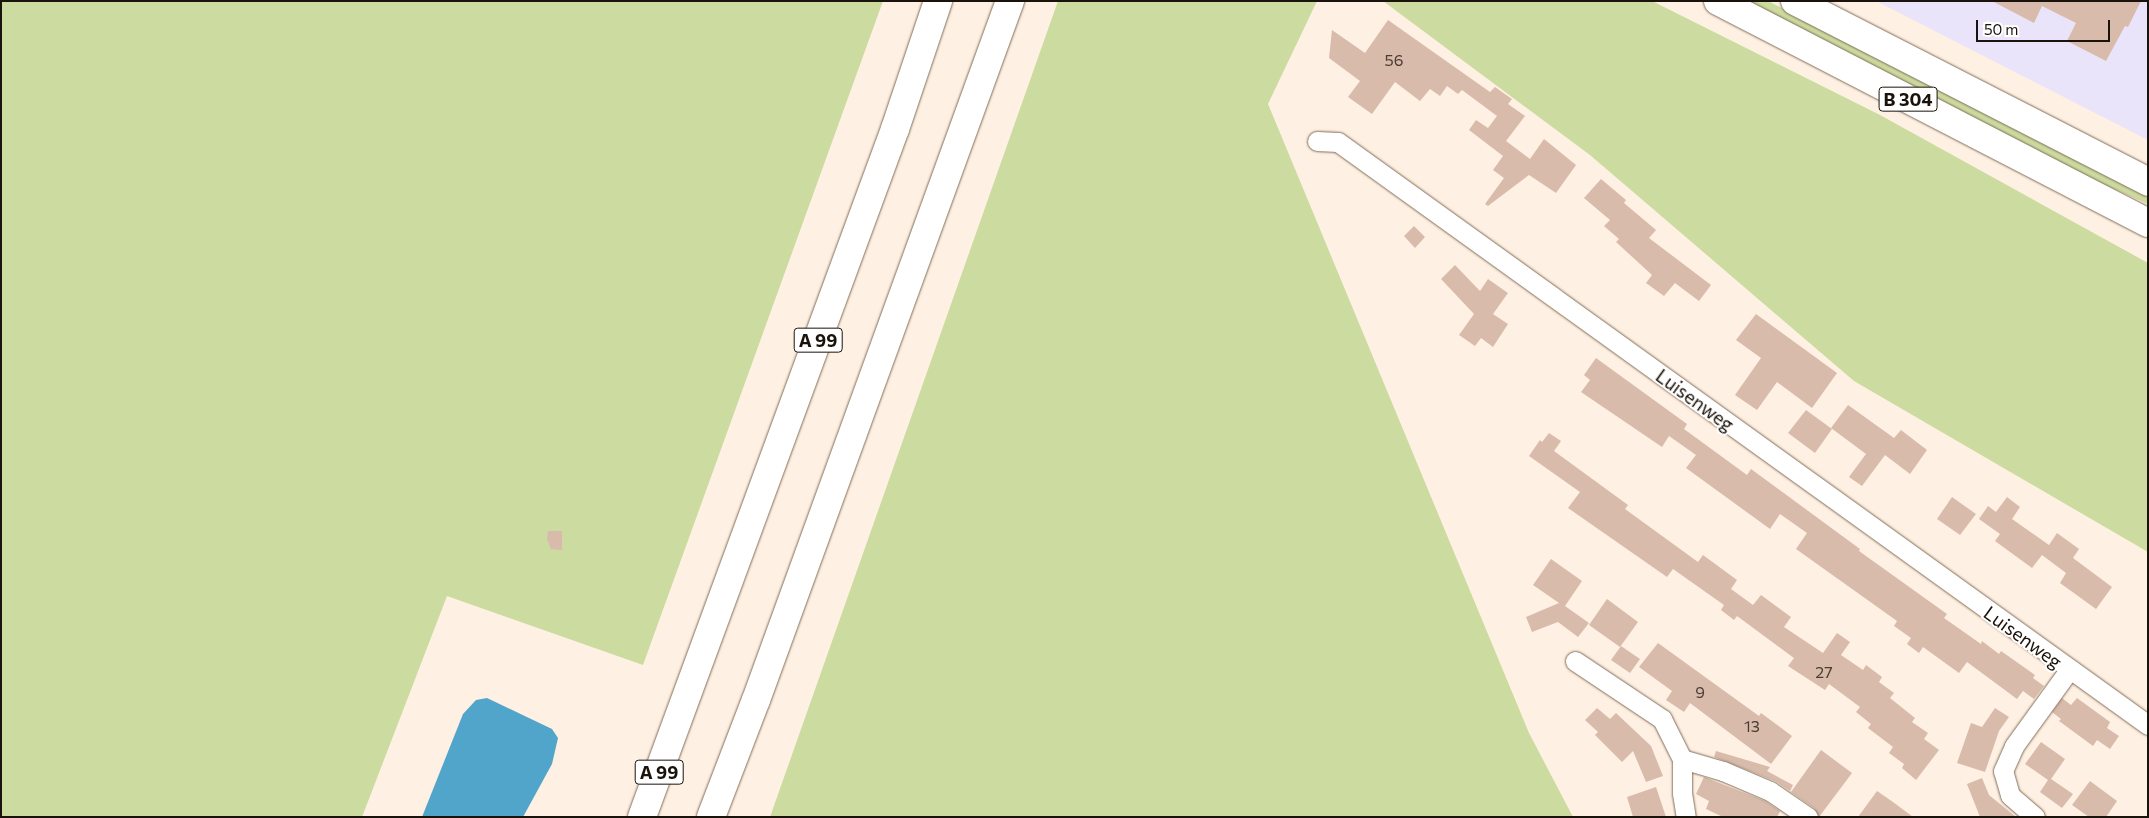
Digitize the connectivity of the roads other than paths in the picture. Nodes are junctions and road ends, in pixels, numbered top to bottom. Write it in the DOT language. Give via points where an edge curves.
graph roads {
  1 [pos="938,1"];
  2 [pos="1010,1"];
  3 [pos="1718,1"];
  4 [pos="1795,1"];
  5 [pos="1317,141"];
  6 [pos="2148,182"];
  7 [pos="2148,223"];
  8 [pos="1575,661"];
  9 [pos="2069,670"];
  10 [pos="2148,725"];
  11 [pos="1682,758"];
  12 [pos="642,817"];
  13 [pos="711,817"];
  14 [pos="1686,817"];
  15 [pos="1808,817"];
  16 [pos="2035,817"];
  1 -- 12 [label="main road, A 99" via="891,138"];
  2 -- 13 [label="main road" via="760,691"];
  3 -- 7 [label="main road, B 304"];
  4 -- 6 [label="main road, B 304"];
  5 -- 9 [label="street, Luisenweg" via="1338,142"];
  8 -- 11 [label="street" via="1662,720"];
  9 -- 10 [label="street, Luisenweg"];
  9 -- 16 [label="street, Luisenweg" via="2014,746 2002,771 2010,795"];
  11 -- 14 [label="street"];
  11 -- 15 [label="street" via="1770,791"];
}
